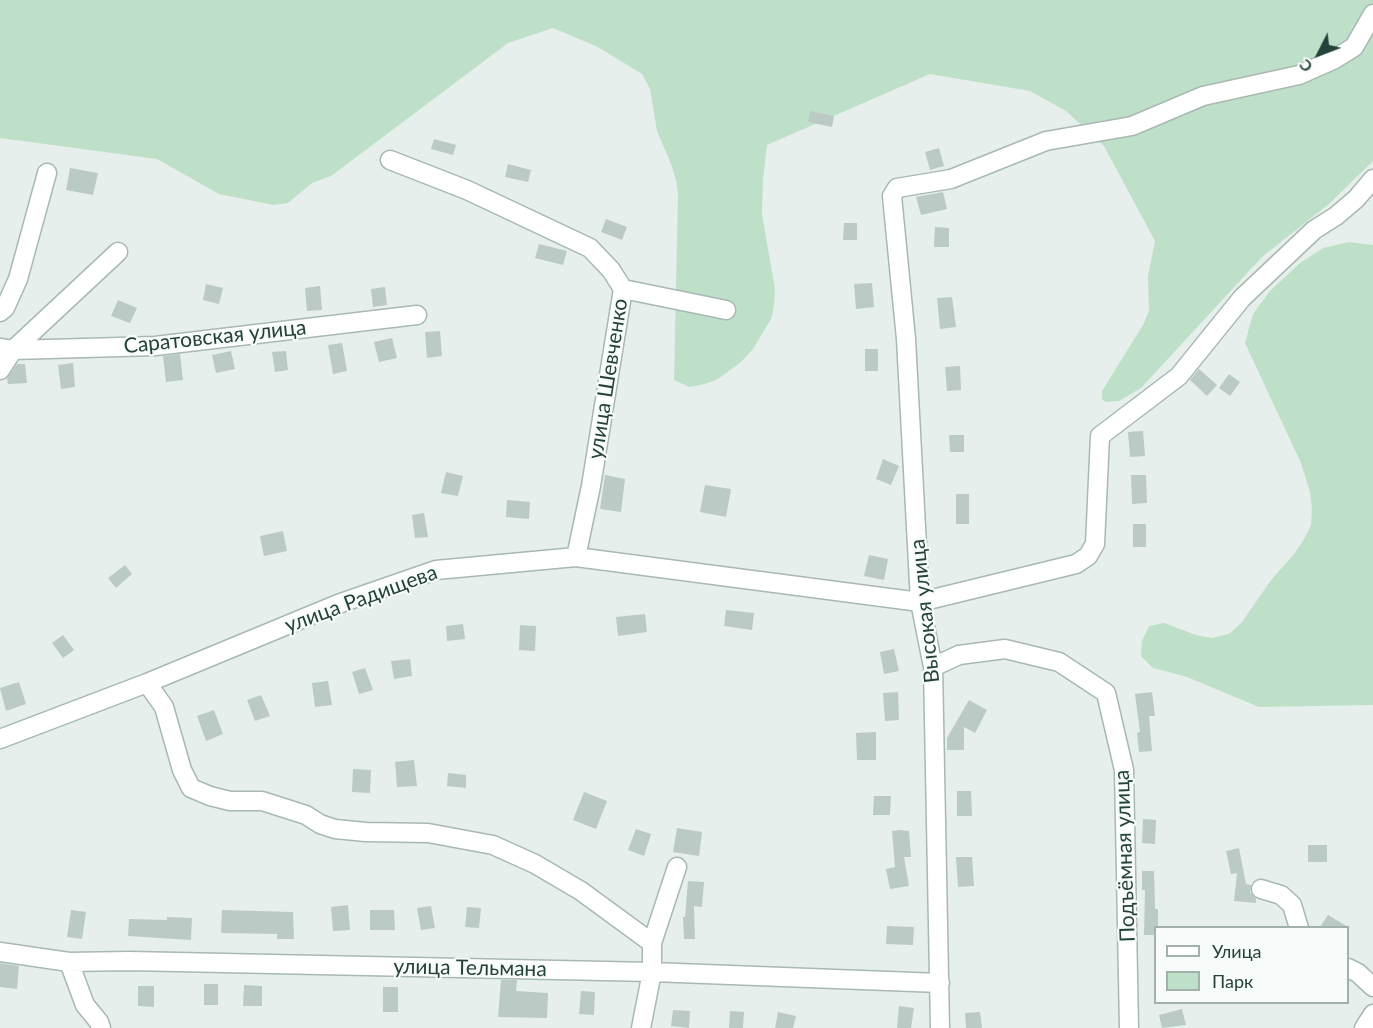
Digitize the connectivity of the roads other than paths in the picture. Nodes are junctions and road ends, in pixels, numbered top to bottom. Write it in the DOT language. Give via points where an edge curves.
graph roads {
  1 [pos="1373,14"];
  2 [pos="390,160"];
  3 [pos="47,173"];
  4 [pos="1373,179"];
  5 [pos="118,252"];
  6 [pos="623,289"];
  7 [pos="726,310"];
  8 [pos="0,312"];
  9 [pos="417,315"];
  10 [pos="7,349"];
  11 [pos="0,370"];
  12 [pos="576,557"];
  13 [pos="920,602"];
  14 [pos="933,667"];
  15 [pos="147,683"];
  16 [pos="0,739"];
  17 [pos="677,867"];
  18 [pos="1261,889"];
  19 [pos="1299,926"];
  20 [pos="652,943"];
  21 [pos="0,952"];
  22 [pos="69,962"];
  23 [pos="1349,969"];
  24 [pos="652,972"];
  25 [pos="940,983"];
  26 [pos="1373,987"];
  27 [pos="1373,1014"];
  28 [pos="101,1028"];
  29 [pos="641,1028"];
  30 [pos="940,1028"];
  31 [pos="1129,1028"];
  32 [pos="1364,1028"];
  1 -- 13 [label="street, Высокая улица" via="1354,47 1299,75 1203,96 1132,126 1046,141 951,179 897,188 892,196 906,339"];
  2 -- 6 [label="street, улица Шевченко" via="467,190 590,248"];
  3 -- 8 [label="street" via="18,279"];
  4 -- 13 [label="street" via="1356,199 1314,230 1242,298 1179,376 1100,436 1095,544 1088,556 1076,564"];
  5 -- 10 [label="street"];
  6 -- 7 [label="street"];
  6 -- 12 [label="street, улица Шевченко"];
  9 -- 10 [label="street, Саратовская улица" via="155,346"];
  10 -- 11 [label="street"];
  12 -- 13 [label="street, улица Радищева"];
  12 -- 15 [label="street, улица Радищева" via="436,570 338,604"];
  13 -- 14 [label="street, Высокая улица"];
  14 -- 25 [label="street, Высокая улица"];
  14 -- 31 [label="street, Подъёмная улица" via="959,655 1005,649 1059,662 1106,693 1124,770"];
  15 -- 16 [label="street, улица Радищева"];
  15 -- 20 [label="street" via="164,707 191,788 230,801 262,801 335,829 428,833 493,845 581,891"];
  17 -- 20 [label="street"];
  18 -- 19 [label="street" via="1281,895 1292,905"];
  20 -- 24 [label="street"];
  21 -- 22 [label="street, улица Тельмана"];
  22 -- 24 [label="street, улица Тельмана"];
  22 -- 28 [label="street" via="85,1005"];
  23 -- 26 [label="street"];
  24 -- 25 [label="street, улица Тельмана"];
  24 -- 29 [label="street"];
  25 -- 30 [label="street, Высокая улица"];
  27 -- 32 [label="street"];
}
